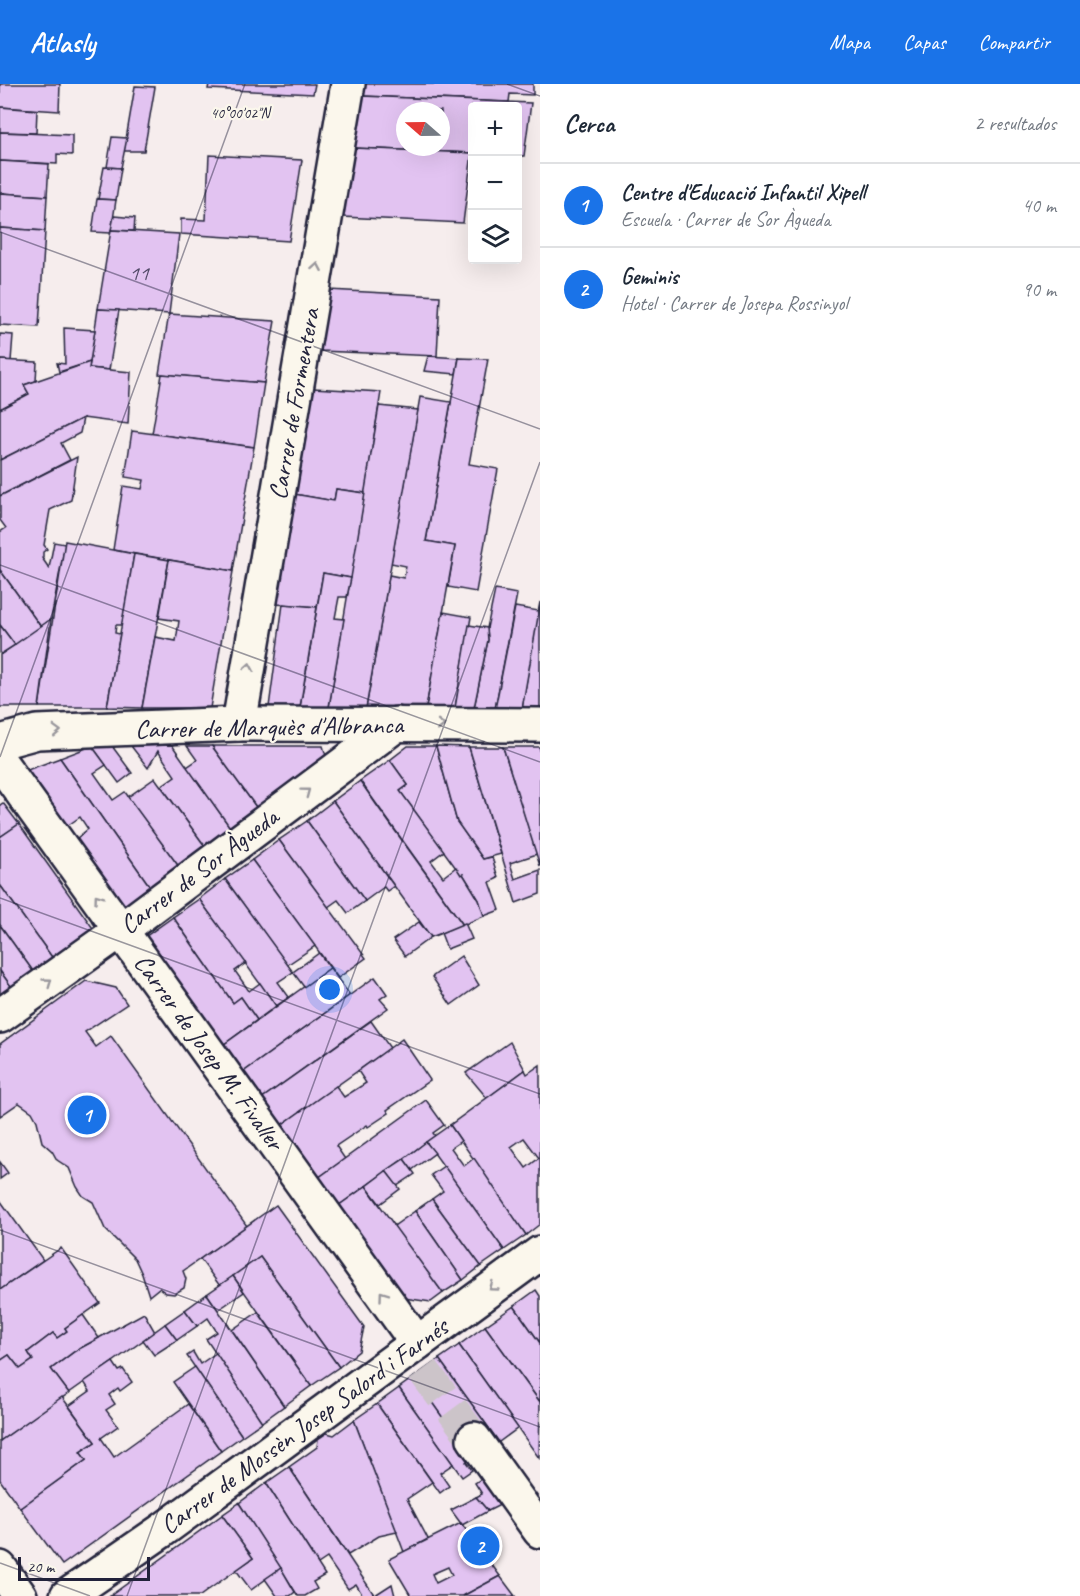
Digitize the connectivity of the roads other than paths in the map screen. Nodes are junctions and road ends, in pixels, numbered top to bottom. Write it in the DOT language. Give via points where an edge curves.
graph roads {
  1 [pos="348,84"];
  2 [pos="239,724"];
  3 [pos="397,724"];
  4 [pos="540,725"];
  5 [pos="0,742"];
  6 [pos="0,762"];
  7 [pos="120,930"];
  8 [pos="0,1016"];
  9 [pos="540,1253"];
  10 [pos="416,1354"];
  11 [pos="474,1439"];
  12 [pos="540,1531"];
  13 [pos="0,1568"];
  14 [pos="20,1596"];
  15 [pos="67,1596"];
  2 -- 1 [label="street, Carrer de Formentera, one-way"];
  2 -- 3 [label="street, Carrer de Marquès d'Albranca"];
  5 -- 2 [label="street, Carrer de Marquès d'Albranca, one-way" via="37,732"];
  3 -- 4 [label="street, Carrer de Marquès d'Albranca, one-way"];
  7 -- 3 [label="street, Carrer de Sor Àgueda, one-way"];
  7 -- 6 [label="street, Carrer de Josep M. Fivaller, one-way"];
  8 -- 7 [label="street, Carrer de Sor Àgueda, one-way"];
  10 -- 7 [label="street, Carrer de Josep M. Fivaller, one-way"];
  9 -- 10 [label="street, Carrer de Mossèn Josep Salord i Farnés, one-way"];
  10 -- 15 [label="street, Carrer de Mossèn Josep Salord i Farnés"];
  11 -- 12 [label="street"];
  13 -- 14 [label="street"];
}
